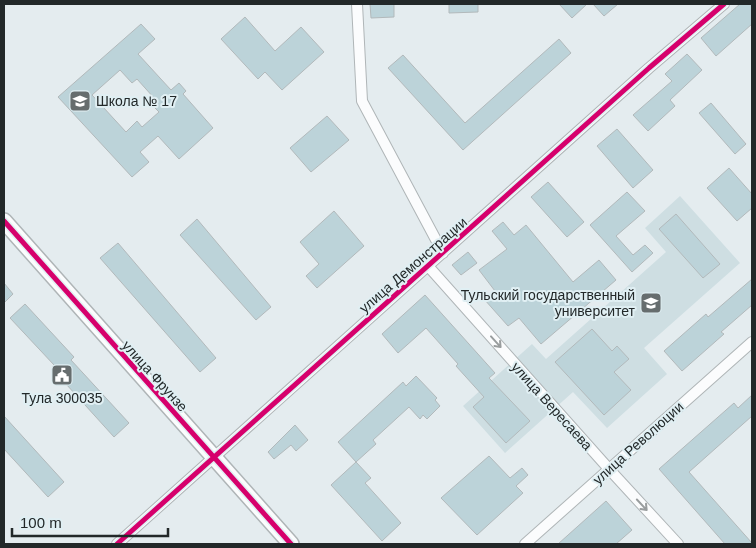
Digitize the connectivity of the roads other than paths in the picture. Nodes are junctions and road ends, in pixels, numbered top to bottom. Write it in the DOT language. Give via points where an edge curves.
graph roads {
  1 [pos="357,4"];
  2 [pos="724,4"];
  3 [pos="4,221"];
  4 [pos="443,253"];
  5 [pos="428,266"];
  6 [pos="752,342"];
  7 [pos="213,457"];
  8 [pos="609,469"];
  9 [pos="117,544"];
  10 [pos="291,544"];
  11 [pos="525,544"];
  12 [pos="678,544"];
  1 -- 4 [label="street" via="362,101"];
  2 -- 4 [label="street, улица Демонстрации"];
  3 -- 7 [label="street, улица Фрунзе"];
  4 -- 5 [label="street, улица Демонстрации"];
  5 -- 7 [label="street, улица Демонстрации"];
  5 -- 8 [label="street, улица Вересаева, one-way"];
  6 -- 8 [label="street, улица Революции"];
  7 -- 9 [label="street, улица Демонстрации"];
  7 -- 10 [label="street, улица Фрунзе"];
  8 -- 11 [label="street, улица Революции"];
  8 -- 12 [label="street, улица Вересаева, one-way"];
}
